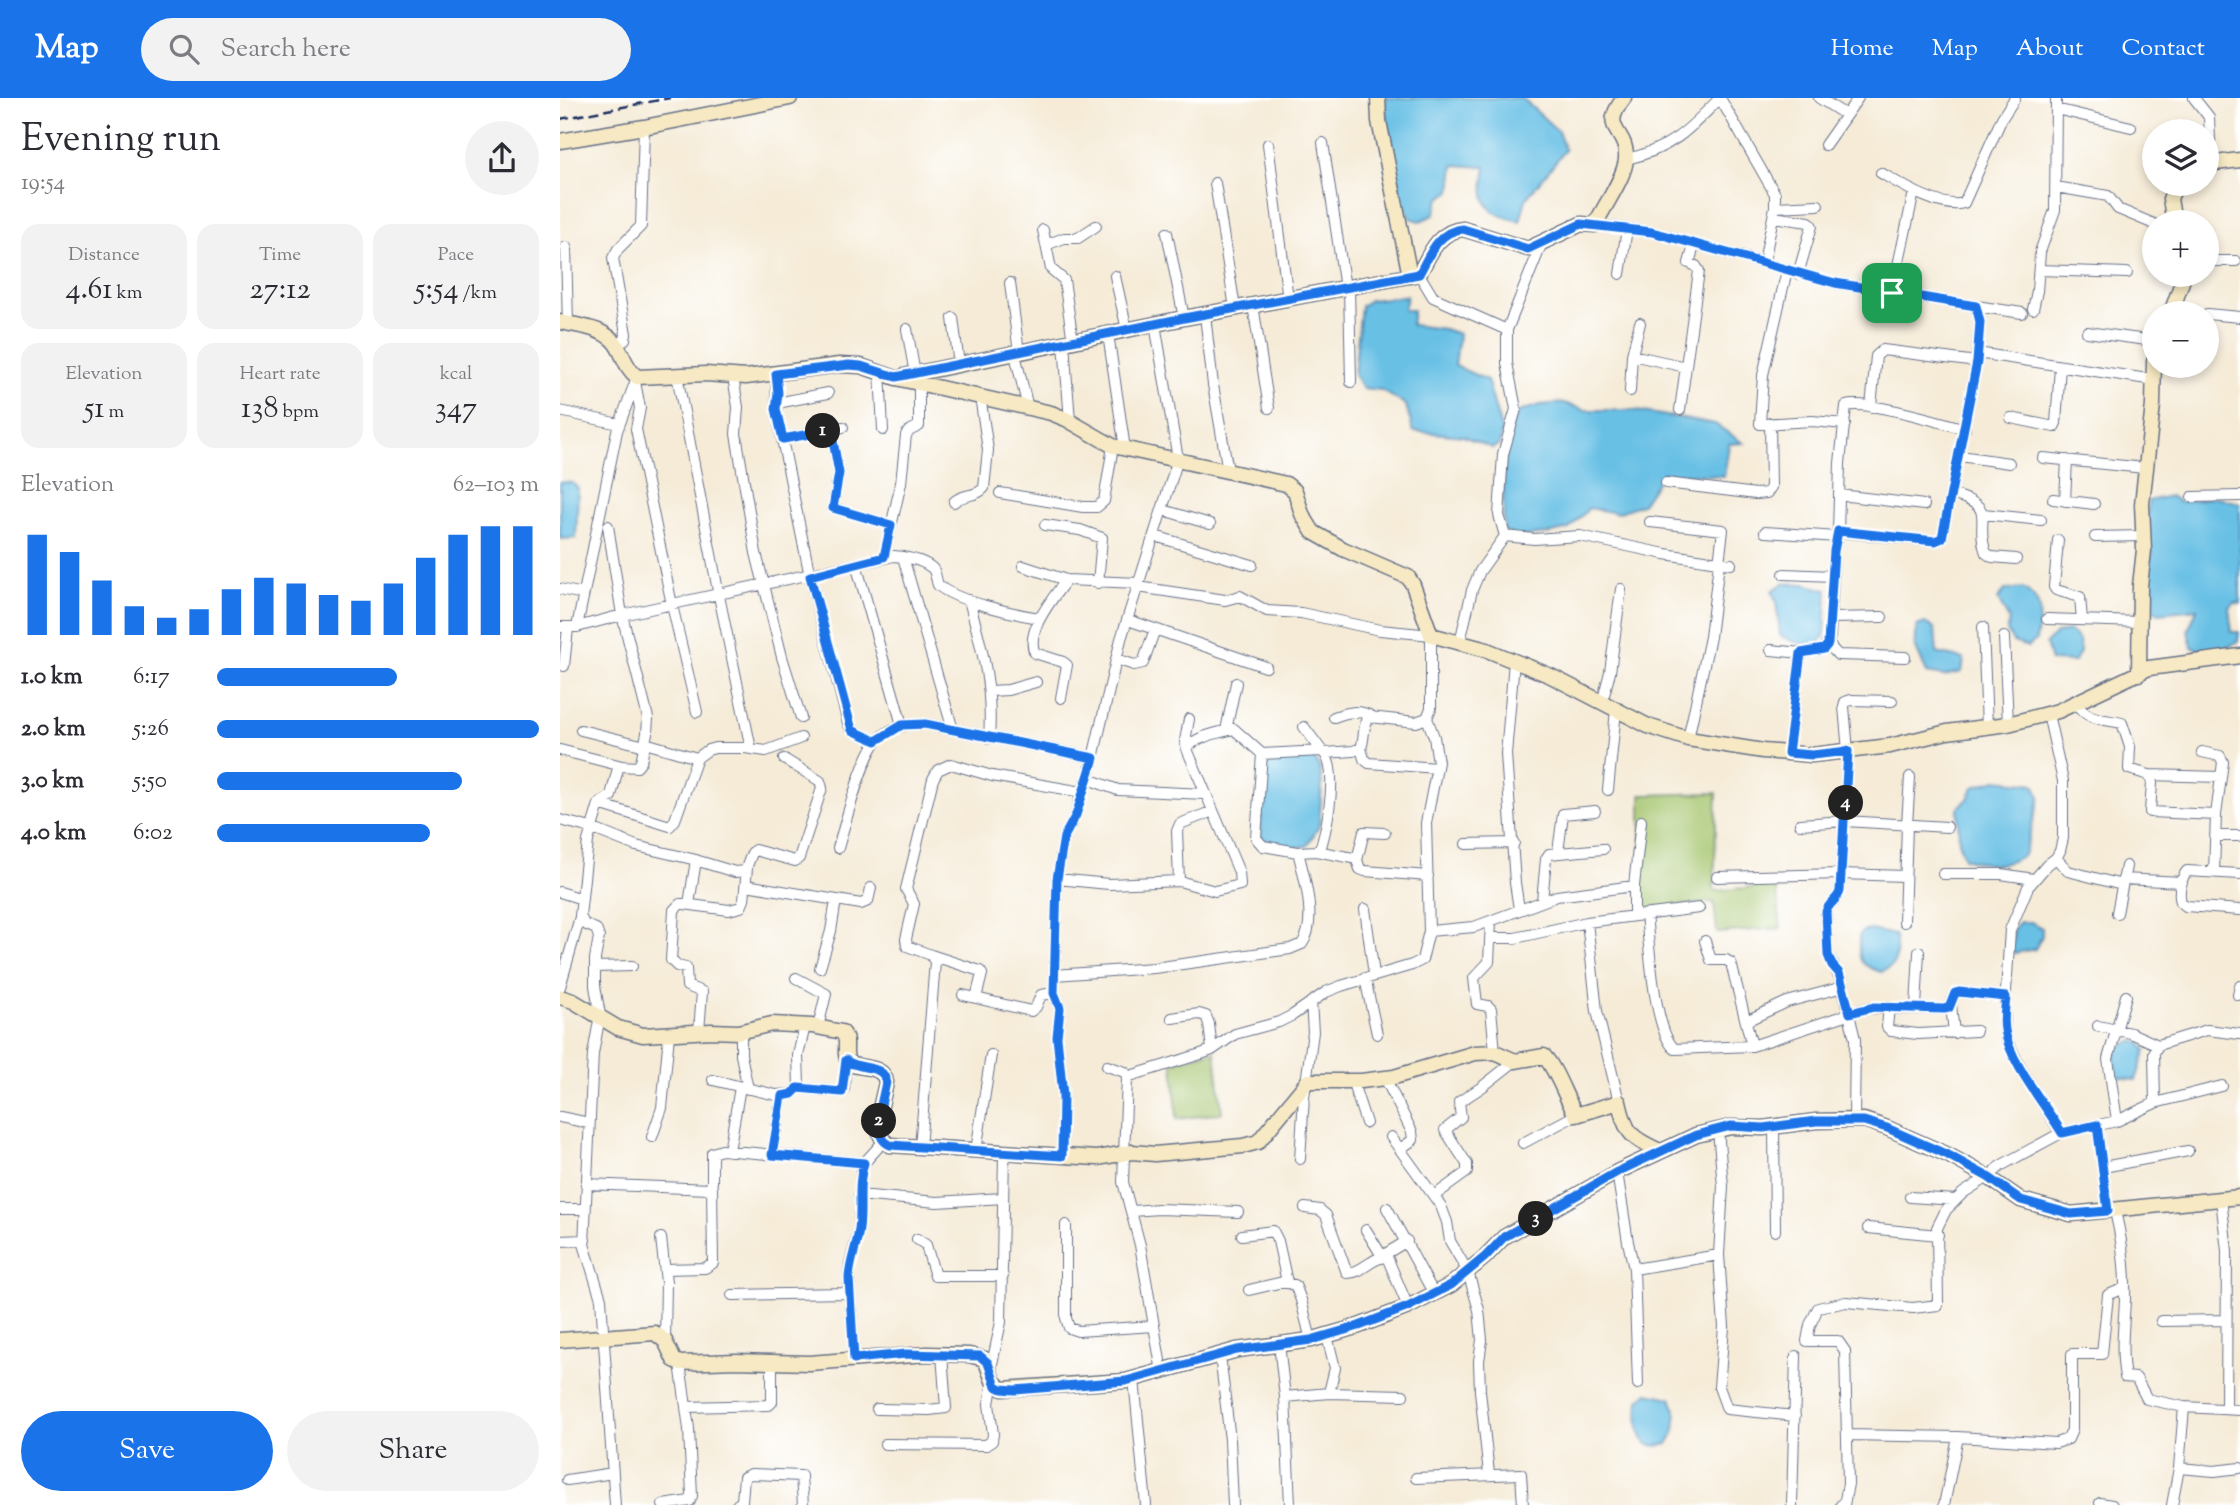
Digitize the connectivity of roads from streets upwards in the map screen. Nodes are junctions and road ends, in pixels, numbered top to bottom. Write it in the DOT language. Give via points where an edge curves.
graph roads {
  1 [pos="790,98"];
  2 [pos="1378,98"];
  3 [pos="1624,98"];
  4 [pos="1720,98"];
  5 [pos="1819,98"];
  6 [pos="1858,98"];
  7 [pos="2015,98"];
  8 [pos="2056,98"];
  9 [pos="2194,98"];
  10 [pos="2056,109"];
  11 [pos="1846,115"];
  12 [pos="2209,119"];
  13 [pos="644,127"];
  14 [pos="2131,127"];
  15 [pos="560,141"];
  16 [pos="1324,143"];
  17 [pos="1268,144"];
  18 [pos="1825,145"];
  19 [pos="1626,159"];
  20 [pos="2240,160"];
  21 [pos="2219,163"];
  22 [pos="1881,173"];
  23 [pos="1215,183"];
  24 [pos="2056,187"];
  25 [pos="1914,192"];
  26 [pos="1818,205"];
  27 [pos="1774,212"];
  28 [pos="2142,220"];
  29 [pos="1595,225"];
  30 [pos="1096,226"];
  31 [pos="1627,229"];
  32 [pos="1043,230"];
  33 [pos="1167,233"];
  34 [pos="1542,243"];
  35 [pos="1046,245"];
  36 [pos="1694,246"];
  37 [pos="566,247"];
  38 [pos="2219,261"];
  39 [pos="2236,261"];
  40 [pos="1764,262"];
  41 [pos="1787,270"];
  42 [pos="2039,270"];
  43 [pos="1620,274"];
  44 [pos="1798,274"];
  45 [pos="2127,274"];
  46 [pos="1415,275"];
  47 [pos="1115,276"];
  48 [pos="1010,282"];
  49 [pos="1347,287"];
  50 [pos="1892,293"];
  51 [pos="1288,299"];
  52 [pos="1253,305"];
  53 [pos="1976,306"];
  54 [pos="1235,308"];
  55 [pos="2033,309"];
  56 [pos="2022,313"];
  57 [pos="1205,314"];
  58 [pos="2219,315"];
  59 [pos="2240,317"];
  60 [pos="953,318"];
  61 [pos="1184,318"];
  62 [pos="564,323"];
  63 [pos="1640,323"];
  64 [pos="1155,324"];
  65 [pos="907,328"];
  66 [pos="1127,330"];
  67 [pos="1507,330"];
  68 [pos="2087,332"];
  69 [pos="1108,334"];
  70 [pos="2142,339"];
  71 [pos="1068,343"];
  72 [pos="618,346"];
  73 [pos="1017,354"];
  74 [pos="1632,355"];
  75 [pos="1977,358"];
  76 [pos="959,365"];
  77 [pos="1686,367"];
  78 [pos="2060,367"];
  79 [pos="880,371"];
  80 [pos="677,374"];
  81 [pos="776,374"];
  82 [pos="733,377"];
  83 [pos="917,378"];
  84 [pos="636,379"];
  85 [pos="2154,380"];
  86 [pos="1351,382"];
  87 [pos="1630,391"];
  88 [pos="828,393"];
  89 [pos="980,397"];
  90 [pos="777,403"];
  91 [pos="1871,407"];
  92 [pos="1028,408"];
  93 [pos="1269,408"];
  94 [pos="1680,410"];
  95 [pos="560,411"];
  96 [pos="2011,418"];
  97 [pos="1070,421"];
  98 [pos="1769,423"];
  99 [pos="619,424"];
  100 [pos="1845,424"];
  101 [pos="843,427"];
  102 [pos="1965,429"];
  103 [pos="831,430"];
  104 [pos="883,430"];
  105 [pos="783,439"];
  106 [pos="1119,448"];
  107 [pos="1960,456"];
  108 [pos="2043,457"];
  109 [pos="1178,459"];
  110 [pos="2067,460"];
  111 [pos="2009,463"];
  112 [pos="2145,468"];
  113 [pos="1228,471"];
  114 [pos="1666,483"];
  115 [pos="1000,493"];
  116 [pos="1951,494"];
  117 [pos="1840,495"];
  118 [pos="2240,496"];
  119 [pos="2192,497"];
  120 [pos="2053,499"];
  121 [pos="2065,501"];
  122 [pos="954,502"];
  123 [pos="2094,504"];
  124 [pos="1924,505"];
  125 [pos="1163,510"];
  126 [pos="1983,514"];
  127 [pos="2041,520"];
  128 [pos="1650,522"];
  129 [pos="1210,524"];
  130 [pos="891,525"];
  131 [pos="1045,525"];
  132 [pos="608,526"];
  133 [pos="1765,532"];
  134 [pos="1837,534"];
  135 [pos="1154,536"];
  136 [pos="1505,536"];
  137 [pos="2143,536"];
  138 [pos="2095,537"];
  139 [pos="2058,540"];
  140 [pos="884,557"];
  141 [pos="903,557"];
  142 [pos="2017,559"];
  143 [pos="1719,562"];
  144 [pos="856,564"];
  145 [pos="1731,564"];
  146 [pos="1252,565"];
  147 [pos="1023,566"];
  148 [pos="1784,574"];
  149 [pos="810,576"];
  150 [pos="1833,576"];
  151 [pos="1066,580"];
  152 [pos="1098,583"];
  153 [pos="1138,585"];
  154 [pos="763,586"];
  155 [pos="560,589"];
  156 [pos="1621,589"];
  157 [pos="583,594"];
  158 [pos="719,596"];
  159 [pos="969,600"];
  160 [pos="671,605"];
  161 [pos="622,615"];
  162 [pos="1882,617"];
  163 [pos="1039,618"];
  164 [pos="1831,618"];
  165 [pos="1128,620"];
  166 [pos="2048,620"];
  167 [pos="2082,620"];
  168 [pos="2139,622"];
  169 [pos="1983,627"];
  170 [pos="568,628"];
  171 [pos="1155,629"];
  172 [pos="1431,635"];
  173 [pos="2004,637"];
  174 [pos="1460,642"];
  175 [pos="1828,644"];
  176 [pos="1771,650"];
  177 [pos="1801,653"];
  178 [pos="2240,656"];
  179 [pos="1906,657"];
  180 [pos="1116,659"];
  181 [pos="1514,661"];
  182 [pos="564,666"];
  183 [pos="1266,667"];
  184 [pos="2139,674"];
  185 [pos="1036,682"];
  186 [pos="1236,683"];
  187 [pos="990,691"];
  188 [pos="1061,698"];
  189 [pos="1892,701"];
  190 [pos="1602,702"];
  191 [pos="2076,703"];
  192 [pos="1616,709"];
  193 [pos="697,712"];
  194 [pos="2048,714"];
  195 [pos="1334,717"];
  196 [pos="1373,717"];
  197 [pos="801,718"];
  198 [pos="1189,719"];
  199 [pos="1427,719"];
  200 [pos="2008,724"];
  201 [pos="902,725"];
  202 [pos="1304,727"];
  203 [pos="1987,727"];
  204 [pos="581,730"];
  205 [pos="953,730"];
  206 [pos="1226,730"];
  207 [pos="800,738"];
  208 [pos="989,738"];
  209 [pos="1688,738"];
  210 [pos="876,741"];
  211 [pos="645,745"];
  212 [pos="1361,748"];
  213 [pos="751,749"];
  214 [pos="1187,749"];
  215 [pos="560,750"];
  216 [pos="1848,751"];
  217 [pos="1324,752"];
  218 [pos="2202,752"];
  219 [pos="1788,753"];
  220 [pos="1262,754"];
  221 [pos="697,758"];
  222 [pos="1094,758"];
  223 [pos="784,759"];
  224 [pos="622,766"];
  225 [pos="1437,768"];
  226 [pos="2149,775"];
  227 [pos="1910,777"];
  228 [pos="2221,777"];
  229 [pos="1088,779"];
  230 [pos="1608,790"];
  231 [pos="1082,792"];
  232 [pos="1205,794"];
  233 [pos="599,804"];
  234 [pos="1213,811"];
  235 [pos="1595,811"];
  236 [pos="2216,815"];
  237 [pos="560,820"];
  238 [pos="1641,821"];
  239 [pos="1845,821"];
  240 [pos="1800,824"];
  241 [pos="1907,824"];
  242 [pos="1947,827"];
  243 [pos="592,828"];
  244 [pos="1385,833"];
  245 [pos="2216,836"];
  246 [pos="2240,836"];
  247 [pos="1514,843"];
  248 [pos="1466,844"];
  249 [pos="838,848"];
  250 [pos="1603,849"];
  251 [pos="1316,851"];
  252 [pos="1298,852"];
  253 [pos="1558,852"];
  254 [pos="2056,858"];
  255 [pos="696,860"];
  256 [pos="1357,860"];
  257 [pos="2126,866"];
  258 [pos="747,868"];
  259 [pos="2214,872"];
  260 [pos="1841,874"];
  261 [pos="1943,874"];
  262 [pos="2240,874"];
  263 [pos="1427,876"];
  264 [pos="1905,876"];
  265 [pos="1717,877"];
  266 [pos="1057,879"];
  267 [pos="2034,879"];
  268 [pos="1179,881"];
  269 [pos="2123,882"];
  270 [pos="2182,882"];
  271 [pos="746,885"];
  272 [pos="1634,886"];
  273 [pos="872,888"];
  274 [pos="560,892"];
  275 [pos="582,899"];
  276 [pos="836,900"];
  277 [pos="1542,901"];
  278 [pos="689,904"];
  279 [pos="1699,908"];
  280 [pos="1365,909"];
  281 [pos="1519,909"];
  282 [pos="2240,911"];
  283 [pos="2117,913"];
  284 [pos="1646,914"];
  285 [pos="580,916"];
  286 [pos="1634,916"];
  287 [pos="1491,921"];
  288 [pos="1587,922"];
  289 [pos="1905,922"];
  290 [pos="1429,931"];
  291 [pos="1490,939"];
  292 [pos="1705,941"];
  293 [pos="1919,952"];
  294 [pos="931,955"];
  295 [pos="595,967"];
  296 [pos="632,967"];
  297 [pos="820,968"];
  298 [pos="1055,975"];
  299 [pos="1370,977"];
  300 [pos="796,978"];
  301 [pos="560,987"];
  302 [pos="1843,987"];
  303 [pos="1054,993"];
  304 [pos="962,995"];
  305 [pos="2126,996"];
  306 [pos="560,997"];
  307 [pos="2006,997"];
  308 [pos="976,998"];
  309 [pos="1311,1002"];
  310 [pos="1951,1005"];
  311 [pos="1889,1007"];
  312 [pos="1916,1007"];
  313 [pos="1850,1013"];
  314 [pos="600,1015"];
  315 [pos="1172,1018"];
  316 [pos="1746,1021"];
  317 [pos="812,1026"];
  318 [pos="2098,1026"];
  319 [pos="699,1031"];
  320 [pos="741,1031"];
  321 [pos="1976,1031"];
  322 [pos="2118,1031"];
  323 [pos="1954,1033"];
  324 [pos="1377,1034"];
  325 [pos="2240,1034"];
  326 [pos="668,1035"];
  327 [pos="2158,1045"];
  328 [pos="1752,1046"];
  329 [pos="1212,1050"];
  330 [pos="1495,1052"];
  331 [pos="991,1055"];
  332 [pos="846,1060"];
  333 [pos="1515,1060"];
  334 [pos="1107,1066"];
  335 [pos="1127,1077"];
  336 [pos="1385,1078"];
  337 [pos="713,1080"];
  338 [pos="1352,1080"];
  339 [pos="1308,1081"];
  340 [pos="2222,1086"];
  341 [pos="744,1088"];
  342 [pos="798,1088"];
  343 [pos="782,1096"];
  344 [pos="1619,1102"];
  345 [pos="2155,1103"];
  346 [pos="1576,1115"];
  347 [pos="560,1117"];
  348 [pos="1854,1120"];
  349 [pos="2117,1121"];
  350 [pos="589,1123"];
  351 [pos="1366,1123"];
  352 [pos="2097,1125"];
  353 [pos="1774,1126"];
  354 [pos="1718,1130"];
  355 [pos="2062,1133"];
  356 [pos="652,1137"];
  357 [pos="1391,1137"];
  358 [pos="883,1142"];
  359 [pos="1523,1143"];
  360 [pos="920,1148"];
  361 [pos="1400,1149"];
  362 [pos="729,1151"];
  363 [pos="976,1151"];
  364 [pos="1660,1151"];
  365 [pos="2188,1151"];
  366 [pos="1004,1153"];
  367 [pos="1124,1154"];
  368 [pos="772,1155"];
  369 [pos="1062,1156"];
  370 [pos="1300,1159"];
  371 [pos="864,1163"];
  372 [pos="2102,1167"];
  373 [pos="1617,1172"];
  374 [pos="1988,1177"];
  375 [pos="586,1184"];
  376 [pos="712,1187"];
  377 [pos="859,1195"];
  378 [pos="1434,1196"];
  379 [pos="1910,1197"];
  380 [pos="2240,1197"];
  381 [pos="1003,1198"];
  382 [pos="2221,1199"];
  383 [pos="1956,1200"];
  384 [pos="1305,1208"];
  385 [pos="1387,1208"];
  386 [pos="560,1209"];
  387 [pos="585,1209"];
  388 [pos="1132,1210"];
  389 [pos="2111,1211"];
  390 [pos="1238,1212"];
  391 [pos="1066,1225"];
  392 [pos="1868,1228"];
  393 [pos="1366,1230"];
  394 [pos="1775,1231"];
  395 [pos="1937,1234"];
  396 [pos="1241,1235"];
  397 [pos="661,1238"];
  398 [pos="917,1239"];
  399 [pos="584,1240"];
  400 [pos="560,1241"];
  401 [pos="1407,1241"];
  402 [pos="1719,1255"];
  403 [pos="1382,1256"];
  404 [pos="665,1269"];
  405 [pos="1634,1269"];
  406 [pos="1468,1272"];
  407 [pos="1003,1276"];
  408 [pos="1287,1282"];
  409 [pos="2125,1288"];
  410 [pos="1249,1290"];
  411 [pos="849,1293"];
  412 [pos="1434,1294"];
  413 [pos="732,1295"];
  414 [pos="1408,1307"];
  415 [pos="2226,1320"];
  416 [pos="2161,1321"];
  417 [pos="1154,1326"];
  418 [pos="603,1336"];
  419 [pos="1326,1336"];
  420 [pos="560,1340"];
  421 [pos="1311,1340"];
  422 [pos="665,1341"];
  423 [pos="1279,1344"];
  424 [pos="942,1354"];
  425 [pos="1220,1355"];
  426 [pos="1796,1356"];
  427 [pos="854,1359"];
  428 [pos="772,1362"];
  429 [pos="680,1363"];
  430 [pos="1162,1372"];
  431 [pos="992,1377"];
  432 [pos="1134,1379"];
  433 [pos="1638,1384"];
  434 [pos="1329,1393"];
  435 [pos="1403,1395"];
  436 [pos="1285,1397"];
  437 [pos="686,1407"];
  438 [pos="2183,1407"];
  439 [pos="877,1409"];
  440 [pos="2226,1409"];
  441 [pos="2240,1410"];
  442 [pos="1796,1416"];
  443 [pos="1847,1435"];
  444 [pos="1958,1437"];
  445 [pos="885,1444"];
  446 [pos="2179,1468"];
  447 [pos="2240,1468"];
  448 [pos="613,1474"];
  449 [pos="1489,1474"];
  450 [pos="1416,1478"];
  451 [pos="567,1480"];
  452 [pos="693,1503"];
  453 [pos="2100,1503"];
  454 [pos="615,1505"];
  455 [pos="663,1505"];
  456 [pos="737,1505"];
  457 [pos="803,1505"];
  458 [pos="1146,1505"];
  459 [pos="1233,1505"];
  460 [pos="1290,1505"];
  461 [pos="1523,1505"];
  462 [pos="1792,1505"];
  463 [pos="1841,1505"];
  464 [pos="1944,1505"];
  465 [pos="2112,1505"];
  466 [pos="2172,1505"];
  1 -- 13 [label="street"];
  2 -- 46 [label="street" via="1379,121"];
  3 -- 19 [label="street" via="1612,115"];
  4 -- 19 [label="street" via="1660,149"];
  4 -- 27 [label="street" via="1773,190"];
  5 -- 11 [label="street"];
  6 -- 11 [label="street"];
  7 -- 25 [label="street" via="1964,203 1952,205"];
  8 -- 10 [label="street"];
  9 -- 12 [label="street"];
  10 -- 14 [label="street"];
  10 -- 24 [label="street"];
  11 -- 18 [label="street"];
  13 -- 15 [label="street"];
  13 -- 72 [label="street" via="641,226 613,258 626,334"];
  16 -- 49 [label="street"];
  17 -- 51 [label="street"];
  19 -- 29 [label="street"];
  20 -- 21 [label="street"];
  22 -- 25 [label="street"];
  23 -- 54 [label="street"];
  24 -- 28 [label="street" via="2108,196 2118,209"];
  24 -- 42 [label="street" via="2055,210 2040,252"];
  25 -- 50 [label="street"];
  26 -- 27 [label="street"];
  27 -- 40 [label="street"];
  27 -- 44 [label="street" via="1811,223"];
  29 -- 31 [label="street"];
  29 -- 34 [label="street" via="1581,224"];
  30 -- 35 [label="street" via="1078,238"];
  31 -- 36 [label="street"];
  31 -- 43 [label="street"];
  32 -- 35 [label="street"];
  33 -- 61 [label="street"];
  34 -- 46 [label="street" via="1528,249 1456,229 1442,235"];
  34 -- 67 [label="street"];
  35 -- 71 [label="street" via="1051,269 1064,279"];
  36 -- 40 [label="street"];
  36 -- 77 [label="street" via="1689,263 1699,271"];
  37 -- 62 [label="street"];
  38 -- 39 [label="street"];
  40 -- 41 [label="street"];
  41 -- 44 [label="street"];
  41 -- 98 [label="street" via="1763,376 1760,424"];
  42 -- 45 [label="street"];
  42 -- 55 [label="street"];
  44 -- 50 [label="street"];
  46 -- 49 [label="street"];
  46 -- 67 [label="street" via="1433,298"];
  47 -- 66 [label="street"];
  48 -- 73 [label="street"];
  49 -- 51 [label="street"];
  49 -- 86 [label="street"];
  50 -- 53 [label="street"];
  51 -- 52 [label="street"];
  52 -- 54 [label="street"];
  52 -- 93 [label="street"];
  53 -- 56 [label="street"];
  53 -- 75 [label="street" via="1980,322"];
  54 -- 57 [label="street"];
  57 -- 61 [label="street"];
  57 -- 113 [label="street"];
  58 -- 59 [label="street"];
  60 -- 76 [label="street"];
  61 -- 64 [label="street"];
  62 -- 72 [label="street" via="603,333"];
  63 -- 74 [label="street"];
  64 -- 66 [label="street"];
  64 -- 109 [label="street"];
  65 -- 83 [label="street"];
  66 -- 69 [label="street"];
  67 -- 136 [label="street" via="1507,363 1516,409 1503,454 1499,515"];
  68 -- 70 [label="street"];
  69 -- 71 [label="street"];
  69 -- 106 [label="street"];
  71 -- 73 [label="street"];
  71 -- 97 [label="street"];
  72 -- 84 [label="street"];
  73 -- 76 [label="street"];
  73 -- 92 [label="street"];
  74 -- 77 [label="street"];
  74 -- 87 [label="street"];
  75 -- 78 [label="street"];
  75 -- 91 [label="street" via="1884,350 1877,356"];
  75 -- 102 [label="street"];
  76 -- 83 [label="street"];
  77 -- 94 [label="street"];
  78 -- 85 [label="street"];
  78 -- 96 [label="street" via="2054,427"];
  79 -- 81 [label="street" via="839,365"];
  79 -- 83 [label="street"];
  79 -- 104 [label="street"];
  80 -- 82 [label="street"];
  80 -- 84 [label="street"];
  80 -- 158 [label="street"];
  81 -- 82 [label="street"];
  81 -- 90 [label="street"];
  82 -- 154 [label="street" via="736,434"];
  83 -- 89 [label="street"];
  83 -- 130 [label="street" via="919,426 906,435"];
  84 -- 99 [label="street"];
  84 -- 160 [label="street" via="640,408 636,429"];
  85 -- 112 [label="street"];
  88 -- 90 [label="street"];
  89 -- 92 [label="street"];
  89 -- 122 [label="street" via="988,450 984,488"];
  90 -- 105 [label="street"];
  91 -- 100 [label="street" via="1846,406"];
  91 -- 102 [label="street"];
  92 -- 97 [label="street"];
  95 -- 99 [label="street"];
  97 -- 106 [label="street"];
  98 -- 100 [label="street"];
  98 -- 114 [label="street" via="1772,487 1767,493"];
  99 -- 157 [label="street"];
  100 -- 117 [label="street"];
  101 -- 103 [label="street"];
  102 -- 107 [label="street"];
  103 -- 105 [label="street"];
  103 -- 130 [label="street" via="839,473 833,508"];
  105 -- 149 [label="street"];
  106 -- 109 [label="street"];
  106 -- 115 [label="street" via="1104,501 1097,508"];
  107 -- 111 [label="street"];
  107 -- 116 [label="street"];
  108 -- 110 [label="street"];
  109 -- 113 [label="street"];
  109 -- 125 [label="street"];
  110 -- 112 [label="street"];
  110 -- 121 [label="street"];
  112 -- 137 [label="street"];
  113 -- 172 [label="street" via="1286,484 1295,491 1313,532 1408,577"];
  116 -- 126 [label="street" via="1973,500"];
  116 -- 134 [label="street" via="1939,541"];
  117 -- 124 [label="street"];
  117 -- 134 [label="street"];
  118 -- 119 [label="street"];
  120 -- 121 [label="street"];
  121 -- 123 [label="street"];
  125 -- 129 [label="street"];
  125 -- 135 [label="street"];
  126 -- 127 [label="street"];
  126 -- 142 [label="street" via="1986,552 1992,557"];
  128 -- 143 [label="street" via="1723,530"];
  130 -- 140 [label="street"];
  131 -- 152 [label="street" via="1102,538"];
  132 -- 161 [label="street"];
  133 -- 134 [label="street"];
  134 -- 150 [label="street"];
  135 -- 146 [label="street"];
  135 -- 153 [label="street"];
  136 -- 143 [label="street" via="1580,536"];
  136 -- 174 [label="street" via="1480,571"];
  137 -- 138 [label="street"];
  137 -- 168 [label="street"];
  139 -- 167 [label="street" via="2054,587 2080,597"];
  140 -- 141 [label="street"];
  140 -- 144 [label="street"];
  141 -- 159 [label="street" via="930,567 940,588"];
  141 -- 205 [label="street"];
  143 -- 145 [label="street"];
  143 -- 209 [label="street" via="1710,637"];
  144 -- 149 [label="street"];
  144 -- 201 [label="street"];
  147 -- 151 [label="street"];
  148 -- 150 [label="street"];
  149 -- 154 [label="street"];
  149 -- 210 [label="street" via="848,723 852,730"];
  150 -- 164 [label="street"];
  151 -- 152 [label="street"];
  151 -- 163 [label="street"];
  152 -- 153 [label="street"];
  153 -- 165 [label="street"];
  153 -- 172 [label="street" via="1225,600 1240,596 1267,611"];
  154 -- 158 [label="street"];
  154 -- 197 [label="street"];
  155 -- 157 [label="street"];
  156 -- 190 [label="street"];
  157 -- 170 [label="street"];
  158 -- 160 [label="street"];
  158 -- 213 [label="street"];
  159 -- 163 [label="street"];
  159 -- 187 [label="street"];
  160 -- 161 [label="street"];
  160 -- 193 [label="street"];
  161 -- 170 [label="street"];
  161 -- 211 [label="street" via="648,718"];
  162 -- 164 [label="street"];
  163 -- 188 [label="street" via="1032,648 1067,666"];
  164 -- 175 [label="street"];
  165 -- 171 [label="street"];
  165 -- 180 [label="street"];
  166 -- 167 [label="street"];
  167 -- 168 [label="street"];
  168 -- 184 [label="street"];
  169 -- 203 [label="street"];
  170 -- 182 [label="street"];
  171 -- 180 [label="street" via="1143,663"];
  171 -- 183 [label="street"];
  172 -- 174 [label="street"];
  172 -- 199 [label="street"];
  173 -- 200 [label="street"];
  174 -- 181 [label="street"];
  175 -- 177 [label="street"];
  175 -- 179 [label="street" via="1838,654"];
  176 -- 177 [label="street"];
  177 -- 219 [label="street"];
  178 -- 184 [label="street" via="2149,668"];
  180 -- 222 [label="street"];
  181 -- 190 [label="street"];
  181 -- 247 [label="street" via="1506,754"];
  184 -- 191 [label="street"];
  185 -- 187 [label="street"];
  186 -- 206 [label="street"];
  187 -- 208 [label="street"];
  189 -- 216 [label="street" via="1845,702"];
  190 -- 192 [label="street"];
  191 -- 194 [label="street"];
  191 -- 226 [label="street" via="2087,716 2122,723 2130,747 2129,769"];
  192 -- 209 [label="street" via="1648,726"];
  192 -- 230 [label="street"];
  194 -- 200 [label="street"];
  194 -- 254 [label="street" via="2063,781 2063,838"];
  195 -- 196 [label="street" via="1347,712"];
  196 -- 199 [label="street"];
  196 -- 212 [label="street" via="1366,723"];
  198 -- 214 [label="street"];
  199 -- 225 [label="street"];
  200 -- 203 [label="street"];
  201 -- 205 [label="street"];
  201 -- 210 [label="street"];
  202 -- 217 [label="street"];
  203 -- 216 [label="street"];
  204 -- 211 [label="street"];
  205 -- 208 [label="street"];
  206 -- 214 [label="street" via="1190,743"];
  206 -- 220 [label="street" via="1236,730"];
  207 -- 213 [label="street" via="772,750"];
  208 -- 222 [label="street"];
  209 -- 219 [label="street"];
  210 -- 249 [label="street"];
  211 -- 221 [label="street"];
  211 -- 224 [label="street" via="639,765"];
  212 -- 217 [label="street"];
  212 -- 225 [label="street" via="1369,763"];
  213 -- 221 [label="street" via="715,748"];
  214 -- 232 [label="street"];
  215 -- 224 [label="street"];
  216 -- 219 [label="street"];
  216 -- 239 [label="street"];
  217 -- 220 [label="street"];
  217 -- 251 [label="street" via="1331,772 1329,801 1323,840"];
  218 -- 228 [label="street" via="2220,755"];
  220 -- 252 [label="street" via="1256,838 1263,846"];
  221 -- 233 [label="street" via="670,826"];
  222 -- 229 [label="street"];
  223 -- 258 [label="street" via="820,781 822,788 799,858 795,861 755,850"];
  224 -- 233 [label="street" via="611,796"];
  225 -- 263 [label="street" via="1426,822"];
  226 -- 228 [label="street"];
  226 -- 236 [label="street" via="2150,812"];
  227 -- 241 [label="street"];
  228 -- 236 [label="street"];
  229 -- 231 [label="street"];
  229 -- 232 [label="street" via="1118,790"];
  231 -- 266 [label="street" via="1066,830"];
  231 -- 294 [label="street" via="951,764 938,770 906,889 914,904 907,946"];
  232 -- 234 [label="street"];
  233 -- 243 [label="street"];
  234 -- 268 [label="street" via="1178,827"];
  234 -- 268 [label="street" via="1241,882 1215,891"];
  235 -- 253 [label="street" via="1562,816"];
  236 -- 245 [label="street"];
  237 -- 243 [label="street"];
  238 -- 272 [label="street"];
  239 -- 240 [label="street"];
  239 -- 241 [label="street"];
  239 -- 260 [label="street"];
  241 -- 242 [label="street"];
  241 -- 264 [label="street"];
  243 -- 255 [label="street" via="636,846"];
  243 -- 275 [label="street"];
  244 -- 256 [label="street" via="1364,832"];
  245 -- 246 [label="street"];
  245 -- 259 [label="street"];
  247 -- 248 [label="street"];
  247 -- 281 [label="street"];
  250 -- 253 [label="street"];
  251 -- 252 [label="street"];
  251 -- 256 [label="street"];
  252 -- 298 [label="street" via="1309,911 1305,940 1298,947 1154,968"];
  253 -- 277 [label="street" via="1546,859"];
  254 -- 267 [label="street"];
  254 -- 269 [label="street" via="2068,871"];
  255 -- 258 [label="street" via="739,873"];
  255 -- 278 [label="street"];
  256 -- 263 [label="street" via="1365,871"];
  257 -- 269 [label="street"];
  258 -- 271 [label="street"];
  259 -- 262 [label="street"];
  259 -- 270 [label="street" via="2187,871"];
  260 -- 264 [label="street"];
  260 -- 265 [label="street"];
  260 -- 302 [label="street" via="1839,895 1826,912 1828,955"];
  261 -- 267 [label="street"];
  263 -- 290 [label="street"];
  264 -- 289 [label="street"];
  266 -- 268 [label="street" via="1109,884"];
  266 -- 298 [label="street"];
  267 -- 307 [label="street" via="2010,930"];
  269 -- 270 [label="street"];
  269 -- 283 [label="street"];
  270 -- 282 [label="street" via="2179,898 2183,904"];
  271 -- 276 [label="street"];
  271 -- 278 [label="street" via="743,905 735,909"];
  272 -- 277 [label="street"];
  272 -- 286 [label="street"];
  273 -- 276 [label="street" via="866,904"];
  274 -- 275 [label="street"];
  275 -- 285 [label="street"];
  276 -- 297 [label="street"];
  277 -- 281 [label="street"];
  278 -- 319 [label="street" via="674,910 671,960 686,968 687,986 702,992"];
  279 -- 284 [label="street"];
  280 -- 299 [label="street"];
  281 -- 287 [label="street"];
  284 -- 286 [label="street"];
  284 -- 328 [label="street" via="1656,1001 1671,1046 1683,1050"];
  285 -- 295 [label="street" via="584,925 599,933"];
  285 -- 301 [label="street"];
  286 -- 288 [label="street"];
  287 -- 290 [label="street"];
  287 -- 291 [label="street"];
  288 -- 291 [label="street"];
  288 -- 344 [label="street" via="1597,1011"];
  290 -- 299 [label="street" via="1425,954 1418,963"];
  291 -- 330 [label="street" via="1489,962 1474,982 1477,1004 1491,1009"];
  292 -- 316 [label="street" via="1710,960 1731,963"];
  293 -- 312 [label="street"];
  294 -- 308 [label="street" via="980,971"];
  294 -- 360 [label="street" via="935,966"];
  295 -- 296 [label="street"];
  295 -- 314 [label="street"];
  298 -- 303 [label="street"];
  299 -- 309 [label="street" via="1325,992"];
  299 -- 324 [label="street"];
  300 -- 317 [label="street" via="826,994"];
  302 -- 313 [label="street"];
  302 -- 316 [label="street" via="1787,1002"];
  303 -- 308 [label="street" via="1041,995 1031,1011"];
  303 -- 369 [label="street" via="1060,1008"];
  304 -- 308 [label="street"];
  305 -- 322 [label="street"];
  306 -- 314 [label="street"];
  307 -- 310 [label="street" via="1959,992"];
  307 -- 355 [label="street" via="2007,1041"];
  309 -- 329 [label="street" via="1279,1022 1236,1034"];
  309 -- 339 [label="street"];
  310 -- 312 [label="street" via="1944,1009"];
  310 -- 323 [label="street"];
  311 -- 312 [label="street"];
  311 -- 313 [label="street"];
  311 -- 323 [label="street" via="1887,1027 1891,1031"];
  313 -- 328 [label="street"];
  313 -- 348 [label="street" via="1856,1056"];
  314 -- 326 [label="street" via="629,1032"];
  314 -- 350 [label="street"];
  315 -- 329 [label="street" via="1206,1016"];
  316 -- 328 [label="street"];
  317 -- 320 [label="street" via="772,1024"];
  317 -- 332 [label="street" via="845,1034"];
  317 -- 342 [label="street" via="799,1055"];
  318 -- 322 [label="street"];
  319 -- 320 [label="street"];
  319 -- 326 [label="street"];
  320 -- 341 [label="street"];
  321 -- 323 [label="street"];
  322 -- 327 [label="street"];
  322 -- 349 [label="street" via="2108,1059"];
  325 -- 327 [label="street" via="2207,1030"];
  326 -- 356 [label="street" via="662,1108"];
  327 -- 345 [label="street" via="2154,1053"];
  329 -- 335 [label="street"];
  330 -- 333 [label="street"];
  330 -- 336 [label="street" via="1475,1053"];
  331 -- 363 [label="street"];
  332 -- 342 [label="street" via="842,1092"];
  332 -- 358 [label="street" via="885,1075 879,1121"];
  333 -- 346 [label="street" via="1544,1056"];
  333 -- 378 [label="street" via="1459,1102 1461,1117 1445,1130 1467,1164 1467,1172"];
  334 -- 335 [label="street"];
  335 -- 367 [label="street"];
  336 -- 338 [label="street"];
  336 -- 361 [label="street" via="1412,1132 1413,1140"];
  337 -- 341 [label="street"];
  338 -- 339 [label="street"];
  338 -- 351 [label="street"];
  339 -- 367 [label="street" via="1258,1142"];
  339 -- 370 [label="street"];
  340 -- 345 [label="street"];
  341 -- 343 [label="street"];
  341 -- 362 [label="street"];
  342 -- 343 [label="street"];
  343 -- 368 [label="street"];
  344 -- 346 [label="street"];
  344 -- 364 [label="street" via="1630,1134"];
  345 -- 349 [label="street"];
  346 -- 359 [label="street"];
  347 -- 350 [label="street"];
  348 -- 353 [label="street"];
  348 -- 374 [label="street" via="1887,1128"];
  349 -- 352 [label="street"];
  350 -- 375 [label="street"];
  352 -- 355 [label="street"];
  352 -- 372 [label="street"];
  353 -- 354 [label="street"];
  353 -- 394 [label="street"];
  354 -- 364 [label="street"];
  354 -- 402 [label="street" via="1723,1186"];
  355 -- 374 [label="street" via="2002,1164"];
  357 -- 361 [label="street"];
  358 -- 360 [label="street"];
  358 -- 371 [label="street"];
  360 -- 363 [label="street"];
  361 -- 378 [label="street"];
  362 -- 368 [label="street"];
  362 -- 376 [label="street" via="712,1153"];
  363 -- 366 [label="street"];
  364 -- 373 [label="street"];
  365 -- 372 [label="street"];
  366 -- 369 [label="street"];
  366 -- 381 [label="street"];
  367 -- 369 [label="street"];
  367 -- 388 [label="street" via="1123,1182"];
  368 -- 371 [label="street"];
  371 -- 377 [label="street"];
  372 -- 389 [label="street"];
  373 -- 405 [label="street"];
  373 -- 406 [label="street" via="1504,1237"];
  374 -- 383 [label="street"];
  374 -- 389 [label="street" via="2021,1200 2071,1214"];
  375 -- 376 [label="street"];
  375 -- 387 [label="street"];
  376 -- 404 [label="street" via="713,1263 705,1268"];
  377 -- 381 [label="street" via="937,1202"];
  377 -- 411 [label="street" via="859,1230 850,1264"];
  378 -- 406 [label="street" via="1445,1215 1450,1241"];
  379 -- 383 [label="street"];
  380 -- 382 [label="street"];
  381 -- 407 [label="street"];
  382 -- 389 [label="street"];
  382 -- 415 [label="street" via="2227,1251"];
  383 -- 395 [label="street" via="1946,1210"];
  384 -- 403 [label="street" via="1326,1215 1347,1273"];
  385 -- 401 [label="street"];
  386 -- 387 [label="street"];
  387 -- 399 [label="street"];
  388 -- 390 [label="street"];
  388 -- 417 [label="street"];
  389 -- 409 [label="street" via="2122,1240"];
  391 -- 417 [label="street" via="1069,1328"];
  392 -- 395 [label="street"];
  393 -- 403 [label="street"];
  395 -- 443 [label="street" via="1938,1305 1913,1308 1846,1302 1818,1308 1810,1325 1807,1341 1838,1341 1845,1351"];
  396 -- 408 [label="street" via="1273,1231"];
  397 -- 404 [label="street"];
  398 -- 407 [label="street" via="926,1245 935,1276"];
  399 -- 400 [label="street"];
  399 -- 418 [label="street" via="601,1299"];
  401 -- 403 [label="street"];
  401 -- 412 [label="street"];
  402 -- 405 [label="street"];
  402 -- 442 [label="street" via="1724,1327 1719,1387 1727,1409"];
  403 -- 414 [label="street" via="1391,1262"];
  404 -- 422 [label="street"];
  405 -- 433 [label="street"];
  406 -- 412 [label="street"];
  406 -- 449 [label="street" via="1482,1322 1480,1391"];
  407 -- 431 [label="street" via="1000,1336"];
  408 -- 410 [label="street"];
  408 -- 421 [label="street" via="1298,1290"];
  409 -- 438 [label="street" via="2125,1377 2136,1378 2147,1399"];
  409 -- 444 [label="street" via="2108,1295 2102,1354 2072,1354 2072,1430 2068,1438 2056,1443"];
  411 -- 413 [label="street"];
  411 -- 427 [label="street"];
  412 -- 414 [label="street"];
  414 -- 419 [label="street"];
  415 -- 416 [label="street"];
  415 -- 440 [label="street"];
  417 -- 430 [label="street"];
  418 -- 420 [label="street"];
  418 -- 422 [label="street" via="655,1333"];
  418 -- 448 [label="street"];
  419 -- 421 [label="street"];
  419 -- 434 [label="street" via="1335,1368"];
  421 -- 423 [label="street"];
  422 -- 429 [label="street"];
  423 -- 425 [label="street"];
  423 -- 436 [label="street"];
  424 -- 427 [label="street"];
  424 -- 431 [label="street" via="980,1356"];
  424 -- 439 [label="street" via="946,1408"];
  425 -- 430 [label="street"];
  425 -- 459 [label="street"];
  426 -- 442 [label="street"];
  427 -- 428 [label="street"];
  428 -- 429 [label="street"];
  428 -- 437 [label="street" via="769,1405"];
  429 -- 437 [label="street"];
  430 -- 432 [label="street"];
  431 -- 432 [label="street" via="1002,1389 1015,1390"];
  431 -- 445 [label="street" via="992,1441 980,1445"];
  432 -- 458 [label="street"];
  434 -- 435 [label="street"];
  434 -- 436 [label="street"];
  436 -- 460 [label="street"];
  437 -- 452 [label="street"];
  438 -- 440 [label="street"];
  438 -- 446 [label="street"];
  440 -- 441 [label="street"];
  442 -- 462 [label="street"];
  443 -- 444 [label="street"];
  443 -- 463 [label="street" via="1848,1484"];
  444 -- 464 [label="street"];
  446 -- 447 [label="street"];
  446 -- 466 [label="street"];
  448 -- 451 [label="street"];
  448 -- 454 [label="street"];
  449 -- 450 [label="street"];
  449 -- 461 [label="street" via="1521,1474"];
  452 -- 455 [label="street"];
  453 -- 465 [label="street"];
  456 -- 457 [label="street" via="743,1501 744,1477 751,1474 801,1476"];
}
